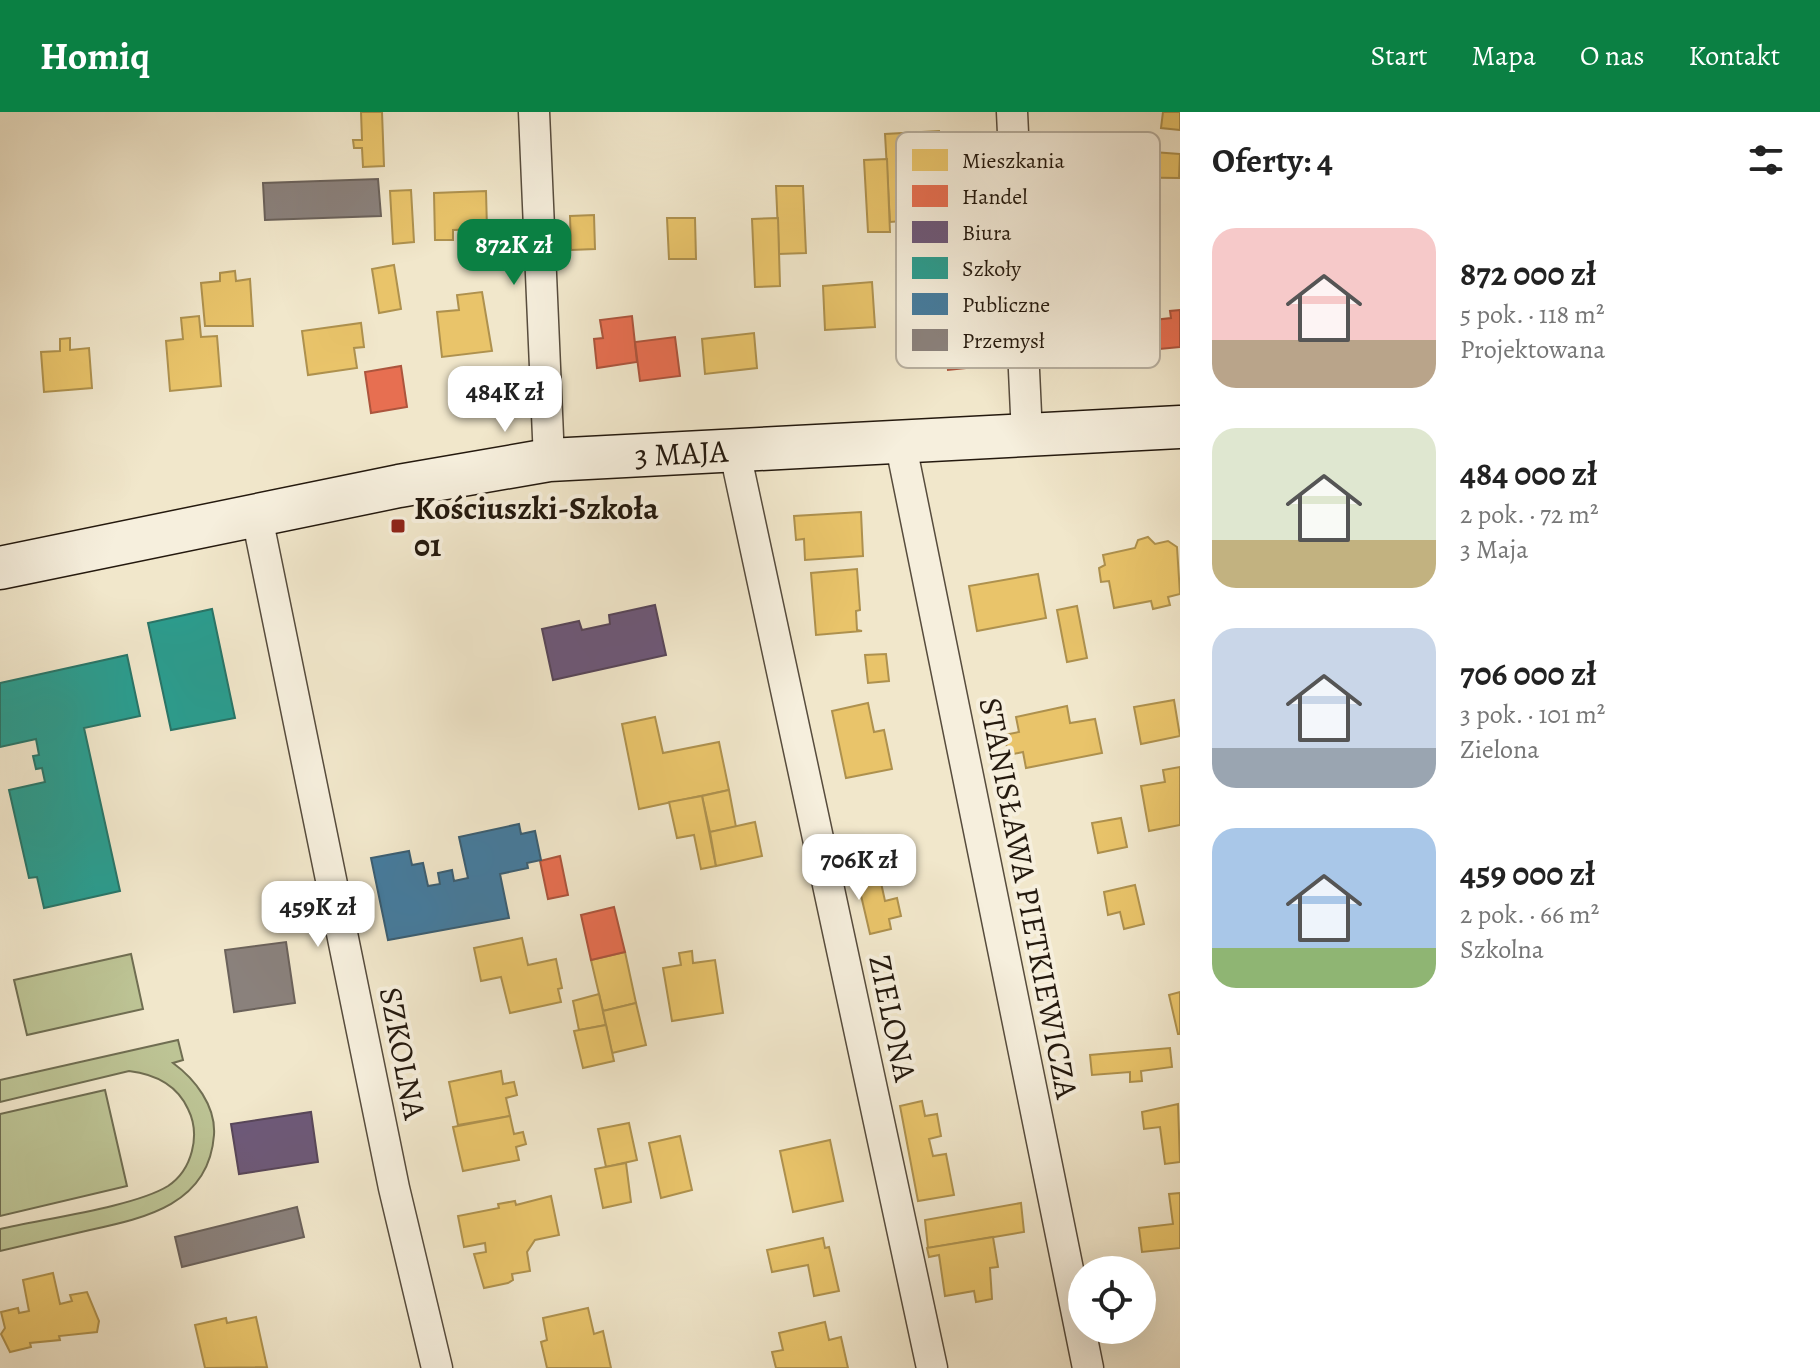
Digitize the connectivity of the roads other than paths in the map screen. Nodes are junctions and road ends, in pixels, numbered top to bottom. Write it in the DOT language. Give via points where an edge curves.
graph roads {
  1 [pos="534,112"];
  2 [pos="1012,112"];
  3 [pos="1013,132"];
  4 [pos="1024,368"];
  5 [pos="1179,432"];
  6 [pos="1027,435"];
  7 [pos="900,441"];
  8 [pos="734,448"];
  9 [pos="549,460"];
  10 [pos="257,517"];
  11 [pos="0,568"];
  12 [pos="437,1368"];
  13 [pos="932,1368"];
  14 [pos="1088,1368"];
  1 -- 9 [label="street"];
  2 -- 3 [label="street"];
  4 -- 6 [label="street"];
  5 -- 6 [label="street, 3 MAJA"];
  6 -- 7 [label="street, 3 MAJA"];
  7 -- 8 [label="street, 3 MAJA"];
  7 -- 14 [label="street, STANISŁAWA PIETKIEWICZA"];
  8 -- 9 [label="street, 3 MAJA"];
  8 -- 13 [label="street, ZIELONA"];
  9 -- 10 [label="street, 3 MAJA"];
  10 -- 11 [label="street, 3 MAJA"];
  10 -- 12 [label="street, SZKOLNA" via="394,1188"];
}
